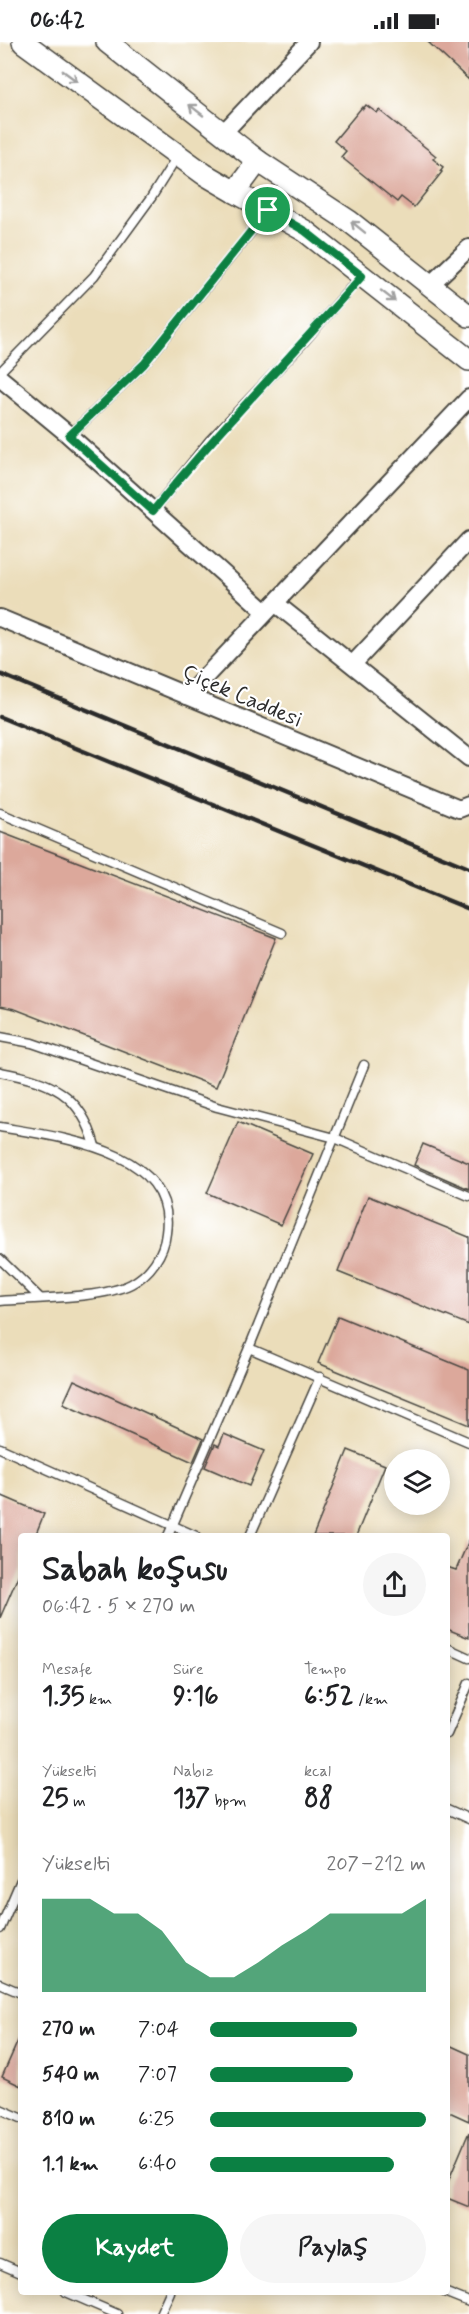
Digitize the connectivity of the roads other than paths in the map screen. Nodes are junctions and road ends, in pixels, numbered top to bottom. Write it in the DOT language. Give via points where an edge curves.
graph roads {
  1 [pos="22,42"];
  2 [pos="107,42"];
  3 [pos="309,42"];
  4 [pos="224,132"];
  5 [pos="178,154"];
  6 [pos="258,161"];
  7 [pos="236,192"];
  8 [pos="268,210"];
  9 [pos="469,248"];
  10 [pos="362,276"];
  11 [pos="430,285"];
  12 [pos="469,316"];
  13 [pos="469,360"];
  14 [pos="0,372"];
  15 [pos="0,378"];
  16 [pos="469,398"];
  17 [pos="69,436"];
  18 [pos="153,511"];
  19 [pos="469,540"];
  20 [pos="271,608"];
  21 [pos="0,618"];
  22 [pos="353,664"];
  23 [pos="188,696"];
  24 [pos="469,758"];
  25 [pos="469,805"];
  26 [pos="0,813"];
  27 [pos="282,933"];
  28 [pos="0,1037"];
  29 [pos="364,1065"];
  30 [pos="0,1072"];
  31 [pos="0,1127"];
  32 [pos="335,1138"];
  33 [pos="95,1146"];
  34 [pos="469,1196"];
  35 [pos="0,1259"];
  36 [pos="40,1298"];
  37 [pos="0,1301"];
  38 [pos="249,1348"];
  39 [pos="320,1377"];
  40 [pos="469,1442"];
  41 [pos="0,1448"];
  42 [pos="172,1526"];
  43 [pos="169,1533"];
  44 [pos="189,1533"];
  45 [pos="251,1533"];
  46 [pos="450,1649"];
  47 [pos="469,1658"];
  48 [pos="469,1683"];
  49 [pos="450,1727"];
  50 [pos="450,1810"];
  51 [pos="469,1819"];
  52 [pos="18,1887"];
  53 [pos="0,1929"];
  54 [pos="0,1984"];
  55 [pos="18,1992"];
  56 [pos="0,2109"];
  57 [pos="18,2117"];
  58 [pos="0,2263"];
  59 [pos="18,2271"];
  60 [pos="450,2294"];
  61 [pos="73,2295"];
  62 [pos="169,2295"];
  63 [pos="468,2300"];
  64 [pos="117,2314"];
  65 [pos="160,2314"];
  1 -- 5 [label="street, one-way"];
  4 -- 2 [label="street, one-way"];
  3 -- 4 [label="street"];
  4 -- 6 [label="street"];
  5 -- 7 [label="street"];
  5 -- 14 [label="lane" via="93,276"];
  6 -- 7 [label="street"];
  11 -- 6 [label="street, one-way" via="349,221"];
  7 -- 8 [label="street"];
  8 -- 10 [label="street" via="305,231"];
  8 -- 17 [label="lane" via="144,364"];
  9 -- 11 [label="street"];
  10 -- 13 [label="street, one-way"];
  10 -- 18 [label="lane" via="210,440"];
  11 -- 12 [label="street"];
  15 -- 17 [label="street"];
  16 -- 20 [label="street"];
  17 -- 18 [label="street"];
  18 -- 20 [label="street"];
  19 -- 22 [label="street"];
  20 -- 22 [label="street"];
  20 -- 23 [label="street"];
  21 -- 23 [label="street, Çiçek Caddesi"];
  22 -- 24 [label="street"];
  23 -- 25 [label="street, Çiçek Caddesi" via="459,809"];
  26 -- 27 [label="lane"];
  28 -- 32 [label="lane" via="33,1043 217,1107"];
  29 -- 32 [label="lane"];
  30 -- 33 [label="lane" via="40,1081 67,1096 85,1119"];
  31 -- 33 [label="lane"];
  32 -- 34 [label="lane"];
  32 -- 38 [label="lane"];
  33 -- 36 [label="lane" via="126,1160 154,1187 167,1217 163,1247 144,1275 125,1286 105,1292"];
  35 -- 36 [label="lane"];
  36 -- 37 [label="lane"];
  38 -- 39 [label="lane"];
  38 -- 42 [label="lane"];
  39 -- 40 [label="lane"];
  39 -- 45 [label="lane"];
  41 -- 42 [label="lane"];
  42 -- 43 [label="lane"];
  42 -- 44 [label="lane"];
  46 -- 47 [label="lane"];
  48 -- 49 [label="lane"];
  50 -- 51 [label="lane"];
  52 -- 53 [label="lane"];
  54 -- 55 [label="lane"];
  56 -- 57 [label="lane"];
  58 -- 59 [label="lane"];
  60 -- 63 [label="lane"];
  61 -- 64 [label="lane"];
  62 -- 65 [label="lane"];
}
